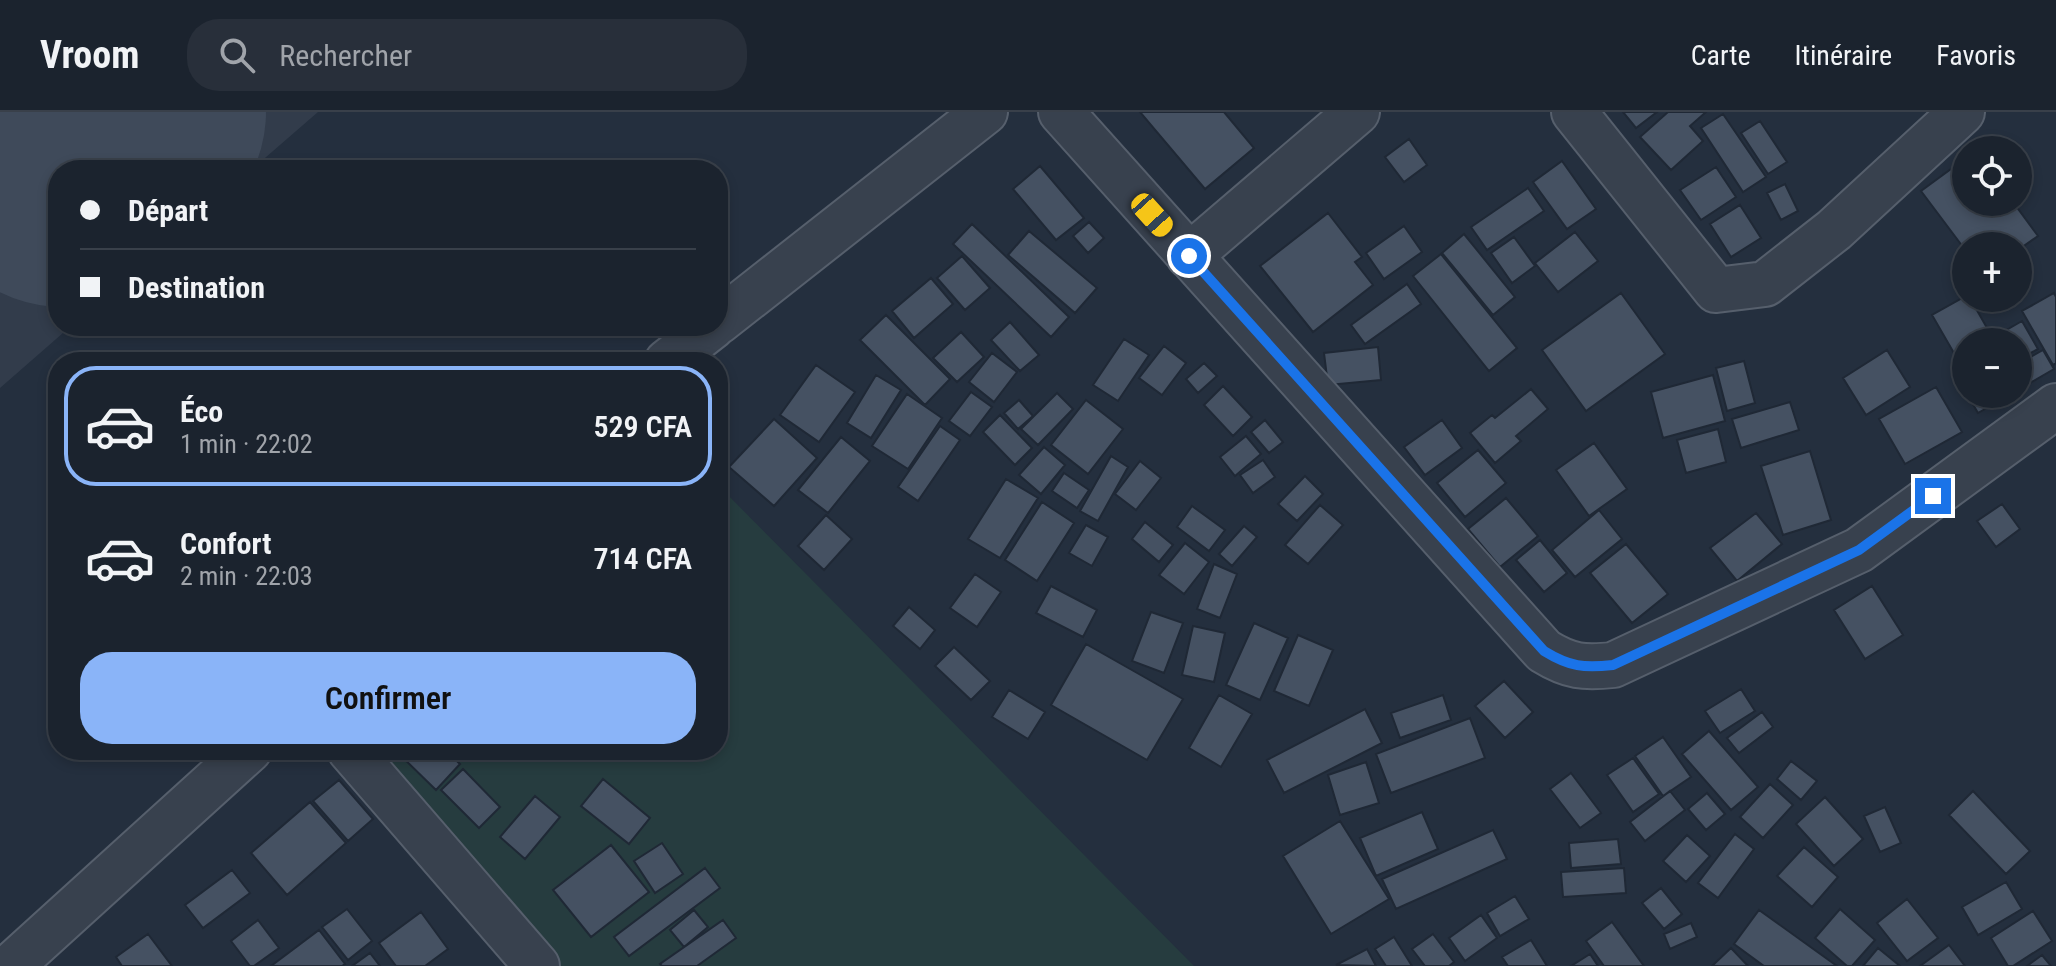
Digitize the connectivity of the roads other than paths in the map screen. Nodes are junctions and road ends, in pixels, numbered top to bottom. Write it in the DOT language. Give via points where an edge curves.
graph roads {
  1 [pos="985,112"];
  2 [pos="1061,112"];
  3 [pos="1357,112"];
  4 [pos="1574,112"];
  5 [pos="1962,112"];
  6 [pos="1189,256"];
  7 [pos="728,314"];
  8 [pos="700,336"];
  9 [pos="680,352"];
  10 [pos="2056,406"];
  11 [pos="238,760"];
  12 [pos="359,760"];
  13 [pos="11,966"];
  14 [pos="537,966"];
  1 -- 7 [label="street"];
  2 -- 6 [label="street"];
  3 -- 6 [label="street"];
  4 -- 5 [label="street" via="1716,290 1765,284 1834,230"];
  6 -- 10 [label="street" via="1544,651 1586,668 1613,665 1859,550"];
  8 -- 9 [label="street"];
  11 -- 13 [label="street"];
  12 -- 14 [label="street"];
}
